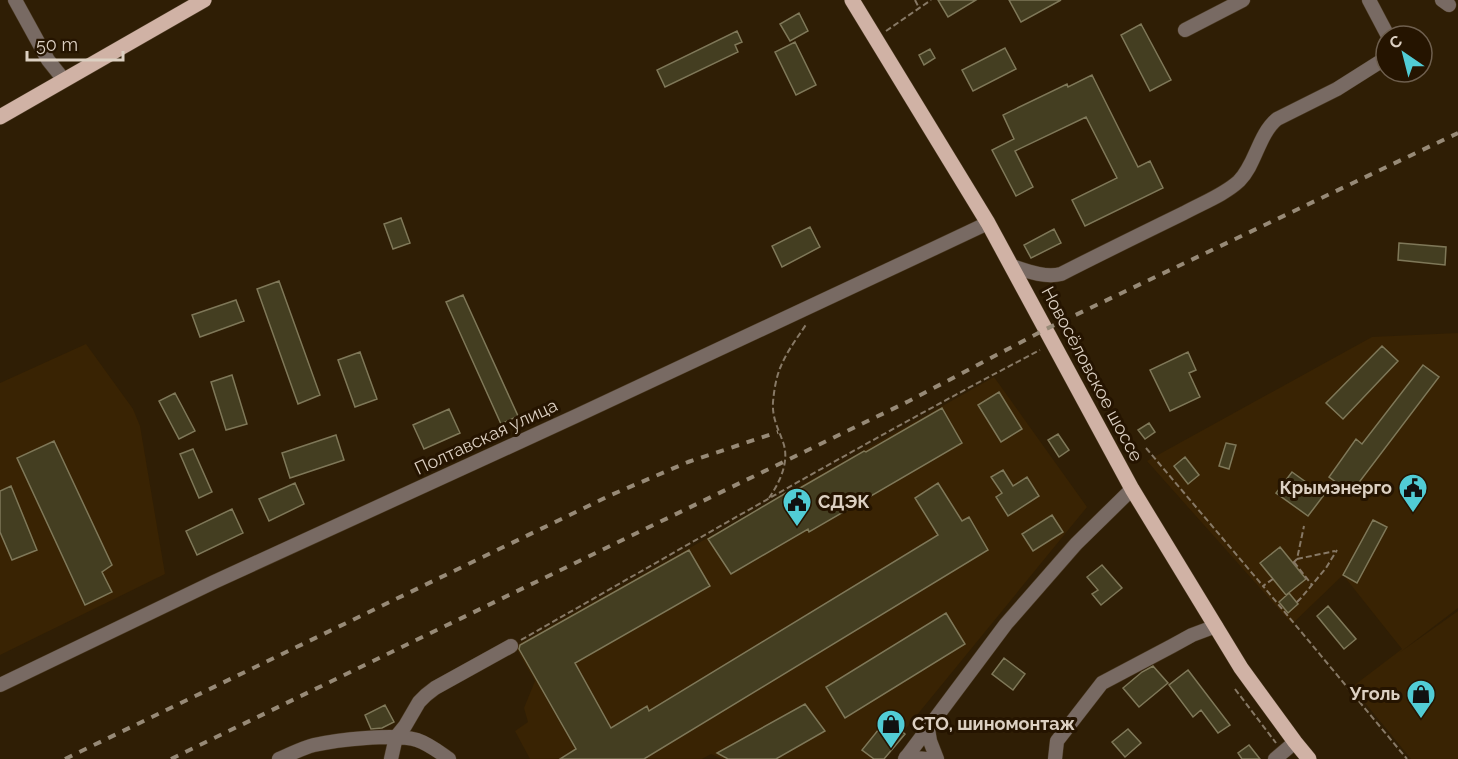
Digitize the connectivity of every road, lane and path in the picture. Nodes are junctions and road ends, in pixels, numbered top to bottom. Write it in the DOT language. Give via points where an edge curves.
graph roads {
  1 [pos="15,0"];
  2 [pos="204,0"];
  3 [pos="852,0"];
  4 [pos="915,0"];
  5 [pos="931,0"];
  6 [pos="1243,0"];
  7 [pos="1369,0"];
  8 [pos="919,8"];
  9 [pos="1382,24"];
  10 [pos="1185,30"];
  11 [pos="884,32"];
  12 [pos="1374,66"];
  13 [pos="64,80"];
  14 [pos="0,117"];
  15 [pos="988,223"];
  16 [pos="1012,266"];
  17 [pos="807,322"];
  18 [pos="1054,343"];
  19 [pos="1146,448"];
  20 [pos="1132,489"];
  21 [pos="768,499"];
  22 [pos="1304,526"];
  23 [pos="1294,562"];
  24 [pos="1273,579"];
  25 [pos="1312,585"];
  26 [pos="1263,586"];
  27 [pos="1297,602"];
  28 [pos="1216,626"];
  29 [pos="511,646"];
  30 [pos="0,685"];
  31 [pos="1235,689"];
  32 [pos="928,729"];
  33 [pos="396,737"];
  34 [pos="1284,751"];
  35 [pos="905,758"];
  36 [pos="279,759"];
  37 [pos="391,759"];
  38 [pos="449,759"];
  39 [pos="926,759"];
  40 [pos="938,759"];
  41 [pos="1054,759"];
  42 [pos="1309,759"];
  43 [pos="1407,759"];
  1 -- 13 [label="street" via="48,60"];
  2 -- 13 [label="main road"];
  3 -- 15 [label="main road, Новосёловское шоссе"];
  4 -- 8 [label="path"];
  5 -- 8 [label="path"];
  6 -- 10 [label="street"];
  7 -- 9 [label="street"];
  8 -- 11 [label="path"];
  12 -- 16 [label="street" via="1276,119 1245,175 1212,198 1061,274 1047,275"];
  13 -- 14 [label="main road"];
  15 -- 16 [label="main road, Новосёловское шоссе"];
  15 -- 30 [label="street, Полтавская улица"];
  16 -- 18 [label="main road, Новосёловское шоссе"];
  17 -- 21 [label="path" via="777,377 773,404 785,461"];
  18 -- 20 [label="main road, Новосёловское шоссе"];
  18 -- 21 [label="path"];
  19 -- 26 [label="path"];
  20 -- 28 [label="main road, Новосёловское шоссе"];
  20 -- 32 [label="street" via="1076,544 1006,624"];
  21 -- 29 [label="path"];
  22 -- 23 [label="path"];
  23 -- 25 [label="path"];
  23 -- 25 [label="path" via="1337,550"];
  24 -- 26 [label="path"];
  25 -- 27 [label="path"];
  26 -- 43 [label="path"];
  28 -- 34 [label="main road, Новосёловское шоссе"];
  28 -- 41 [label="street" via="1102,683 1057,741"];
  29 -- 33 [label="street" via="426,694"];
  31 -- 34 [label="path"];
  32 -- 35 [label="street"];
  32 -- 40 [label="street"];
  33 -- 36 [label="street" via="338,740"];
  33 -- 37 [label="street"];
  33 -- 38 [label="street" via="415,739"];
  34 -- 42 [label="main road, Новосёловское шоссе"];
  35 -- 39 [label="street"];
}
